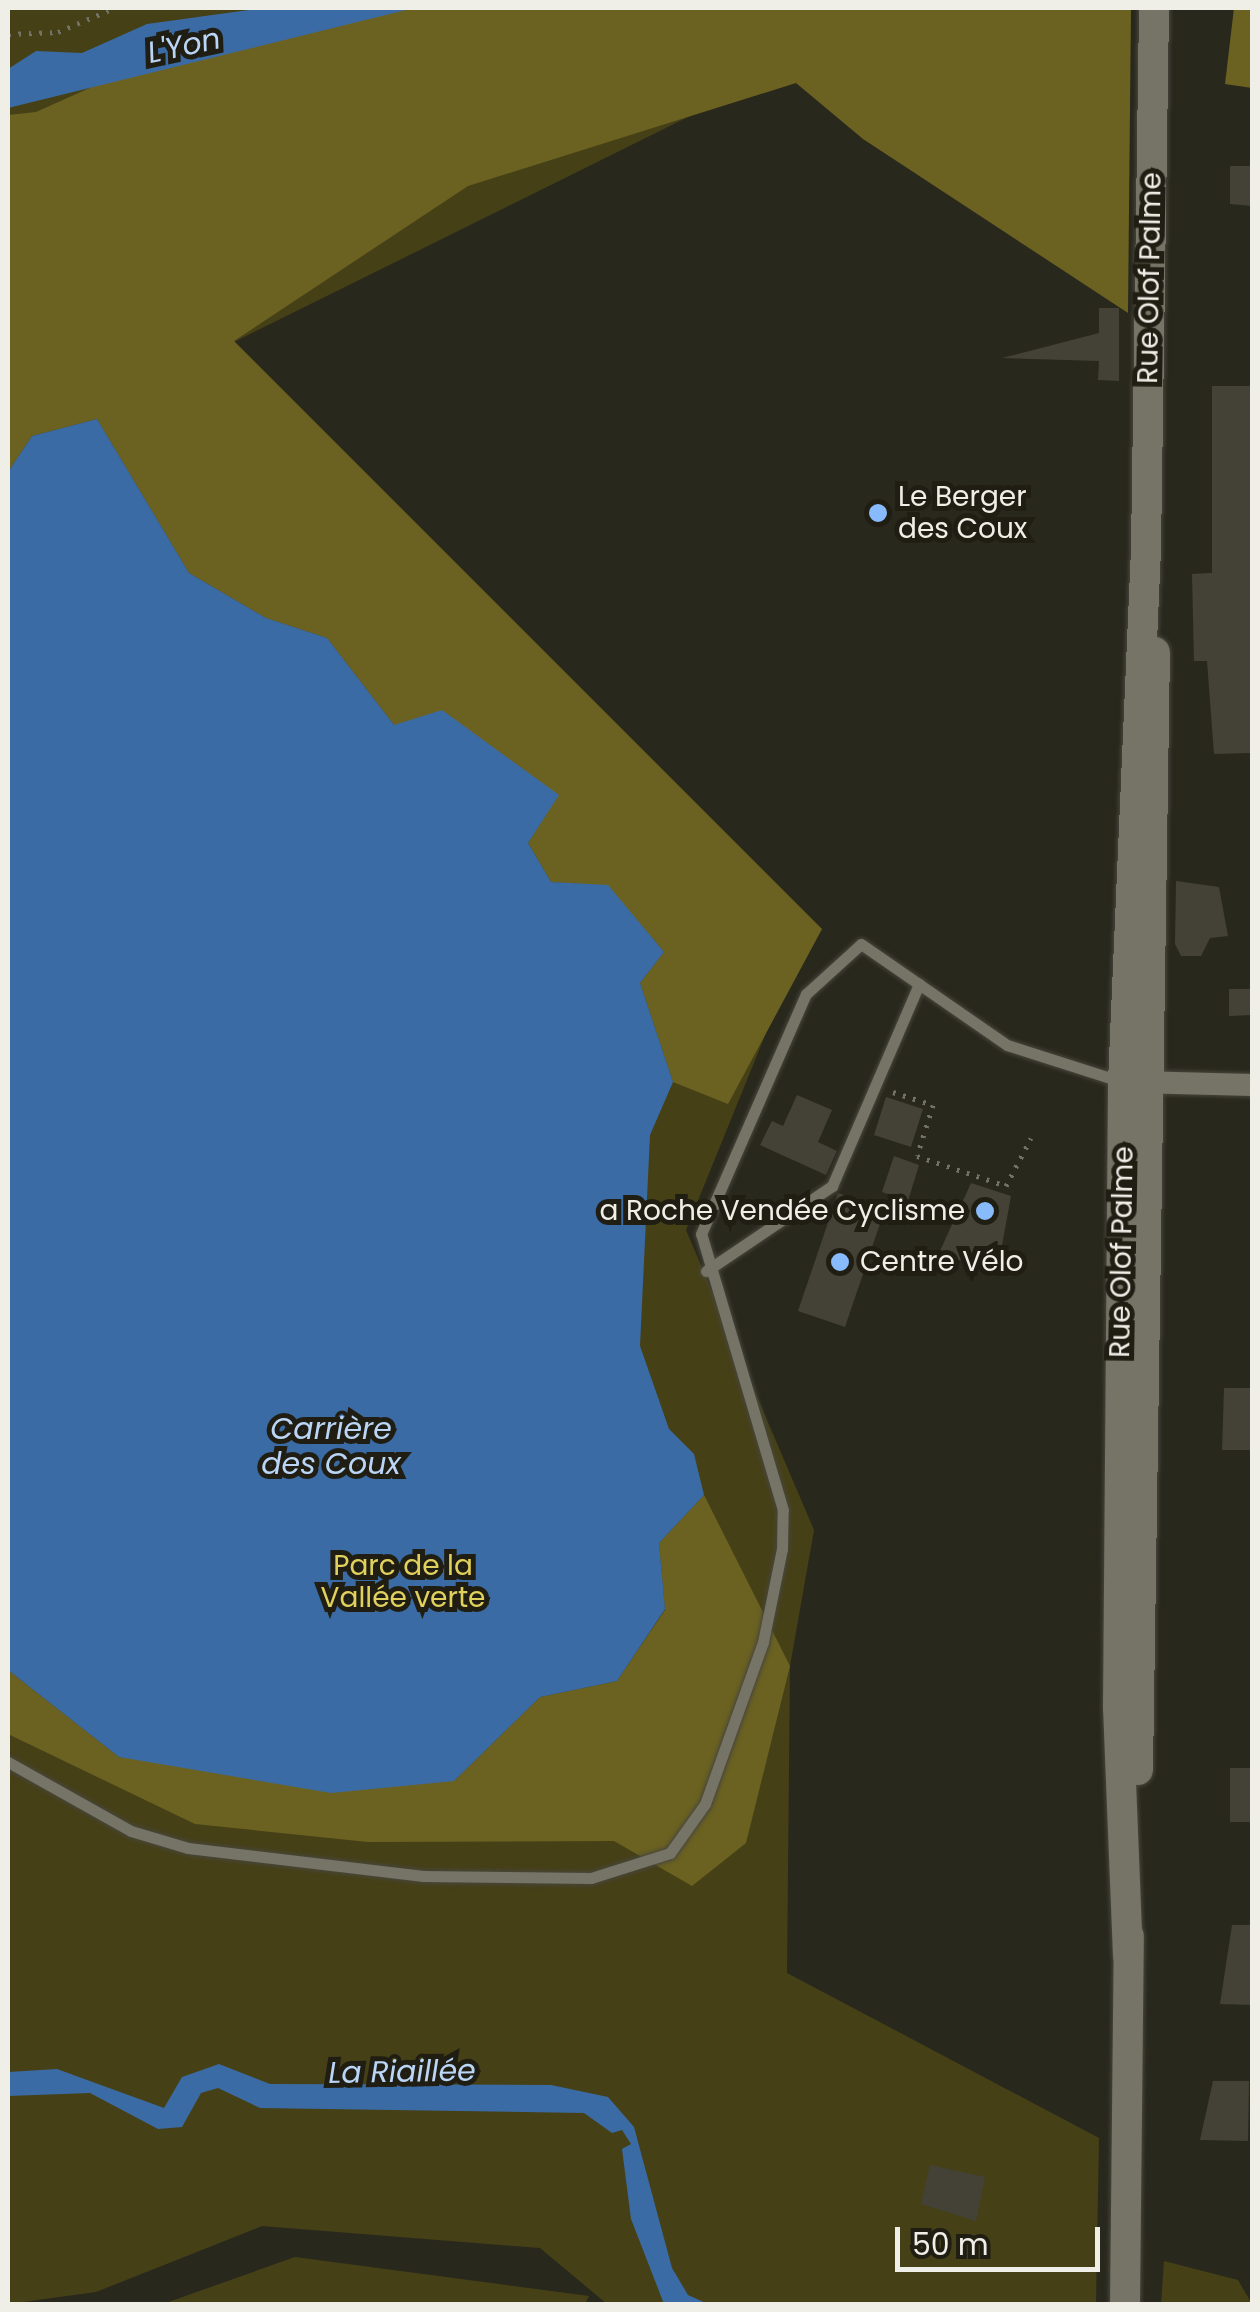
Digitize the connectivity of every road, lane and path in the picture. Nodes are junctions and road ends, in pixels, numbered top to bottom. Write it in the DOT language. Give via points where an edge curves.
graph roads {
  1 [pos="114,8"];
  2 [pos="1154,8"];
  3 [pos="93,11"];
  4 [pos="8,34"];
  5 [pos="919,984"];
  6 [pos="1138,1082"];
  7 [pos="872,1085"];
  8 [pos="1252,1085"];
  9 [pos="1031,1138"];
  10 [pos="706,1272"];
  11 [pos="8,1762"];
  12 [pos="1125,2304"];
  1 -- 3 [label="path"];
  2 -- 6 [label="main road, Rue Olof Palme" via="1146,549 1156,662"];
  3 -- 4 [label="path" via="58,32"];
  5 -- 6 [label="lane" via="1008,1045"];
  5 -- 7 [label="lane"];
  5 -- 10 [label="lane" via="861,944 806,994 701,1234"];
  6 -- 8 [label="street"];
  6 -- 12 [label="main road, Rue Olof Palme"];
  7 -- 9 [label="path" via="933,1105 918,1156 1006,1186"];
  7 -- 10 [label="lane" via="832,1186"];
  10 -- 11 [label="lane" via="783,1510 782,1549 763,1642 705,1804 670,1853 592,1878 422,1876 188,1848 131,1831"];
}
